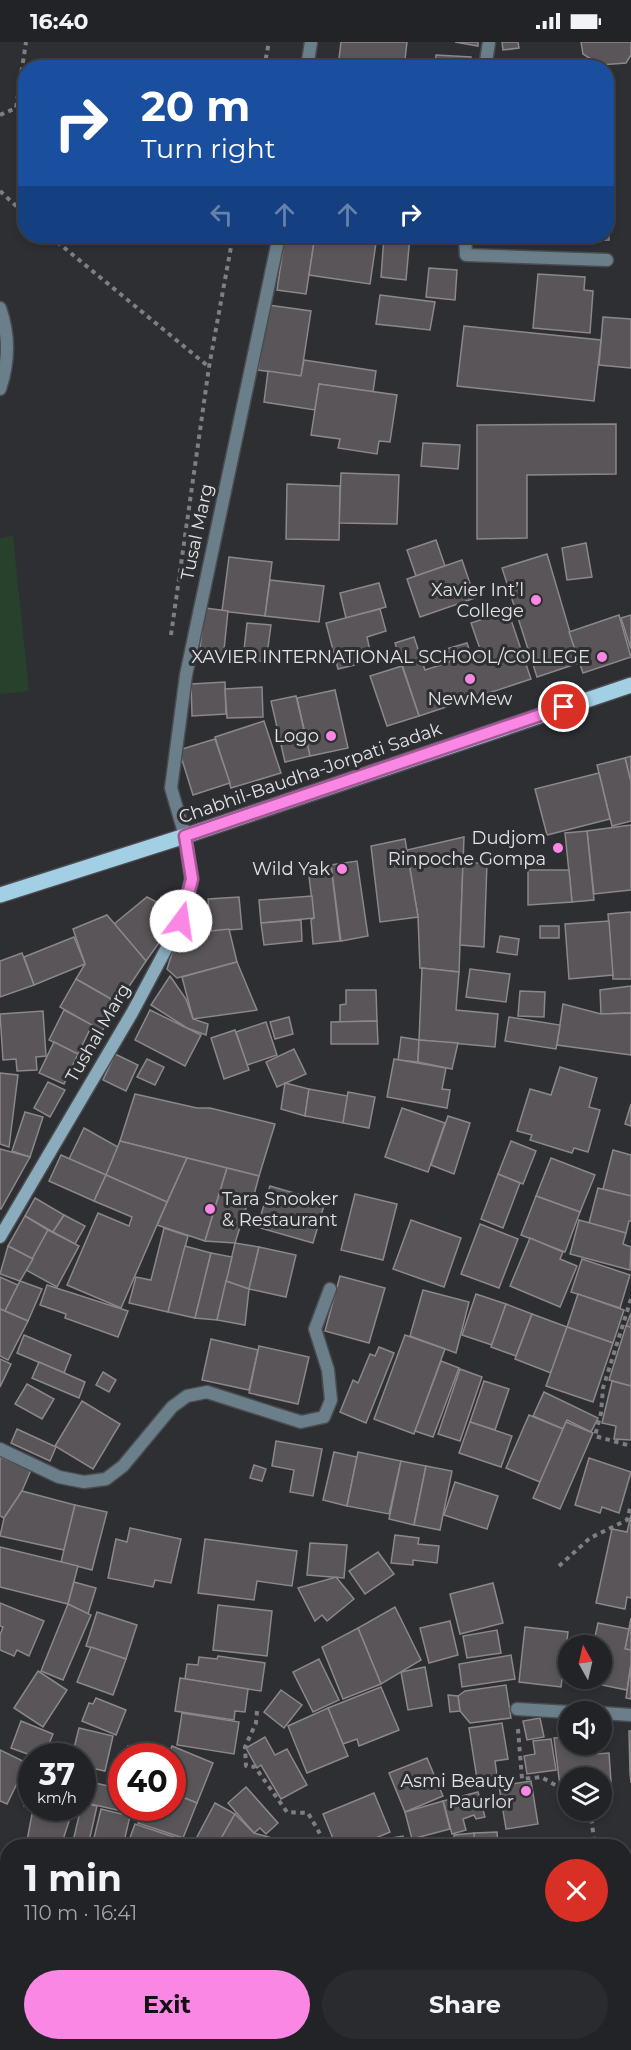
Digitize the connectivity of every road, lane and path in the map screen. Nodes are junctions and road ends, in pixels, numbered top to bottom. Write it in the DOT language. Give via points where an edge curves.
graph roads {
  1 [pos="26,42"];
  2 [pos="269,42"];
  3 [pos="311,42"];
  4 [pos="489,42"];
  5 [pos="23,60"];
  6 [pos="266,60"];
  7 [pos="308,60"];
  8 [pos="486,60"];
  9 [pos="18,95"];
  10 [pos="0,115"];
  11 [pos="0,191"];
  12 [pos="18,208"];
  13 [pos="58,243"];
  14 [pos="232,243"];
  15 [pos="278,243"];
  16 [pos="465,243"];
  17 [pos="607,260"];
  18 [pos="0,308"];
  19 [pos="209,367"];
  20 [pos="0,389"];
  21 [pos="171,636"];
  22 [pos="631,685"];
  23 [pos="185,836"];
  24 [pos="0,895"];
  25 [pos="0,1238"];
  26 [pos="330,1289"];
  27 [pos="631,1299"];
  28 [pos="631,1446"];
  29 [pos="0,1449"];
  30 [pos="631,1505"];
  31 [pos="559,1566"];
  32 [pos="517,1709"];
  33 [pos="257,1711"];
  34 [pos="558,1711"];
  35 [pos="612,1714"];
  36 [pos="631,1715"];
  37 [pos="558,1786"];
  38 [pos="592,1821"];
  39 [pos="323,1839"];
  40 [pos="594,1839"];
  1 -- 5 [label="path"];
  2 -- 6 [label="path"];
  3 -- 7 [label="street"];
  4 -- 8 [label="street"];
  9 -- 10 [label="path" via="16,108"];
  11 -- 12 [label="path"];
  13 -- 19 [label="path"];
  14 -- 19 [label="path"];
  15 -- 23 [label="street, Tusal Marg" via="186,675 171,788"];
  16 -- 17 [label="street" via="466,255"];
  18 -- 20 [label="street" via="8,349"];
  19 -- 21 [label="path"];
  22 -- 23 [label="main road, Chabhil-Baudha-Jorpati Sadak"];
  23 -- 24 [label="main road, Chabhil-Baudha-Jorpati Sadak"];
  23 -- 25 [label="street, Tushal Marg" via="192,879 181,921 132,1013"];
  26 -- 29 [label="street" via="315,1329 328,1370 331,1400 324,1417 301,1422 207,1392 187,1396 172,1407 123,1466 106,1479 84,1482 59,1477"];
  27 -- 28 [label="path" via="603,1388 602,1413 595,1436"];
  30 -- 31 [label="path" via="627,1520 590,1538"];
  32 -- 34 [label="street"];
  32 -- 37 [label="path" via="522,1715 513,1716 518,1722 522,1779 541,1777"];
  33 -- 39 [label="path" via="256,1724 245,1747 246,1766 255,1767 287,1812 308,1813"];
  35 -- 36 [label="street"];
  38 -- 40 [label="path"];
}
